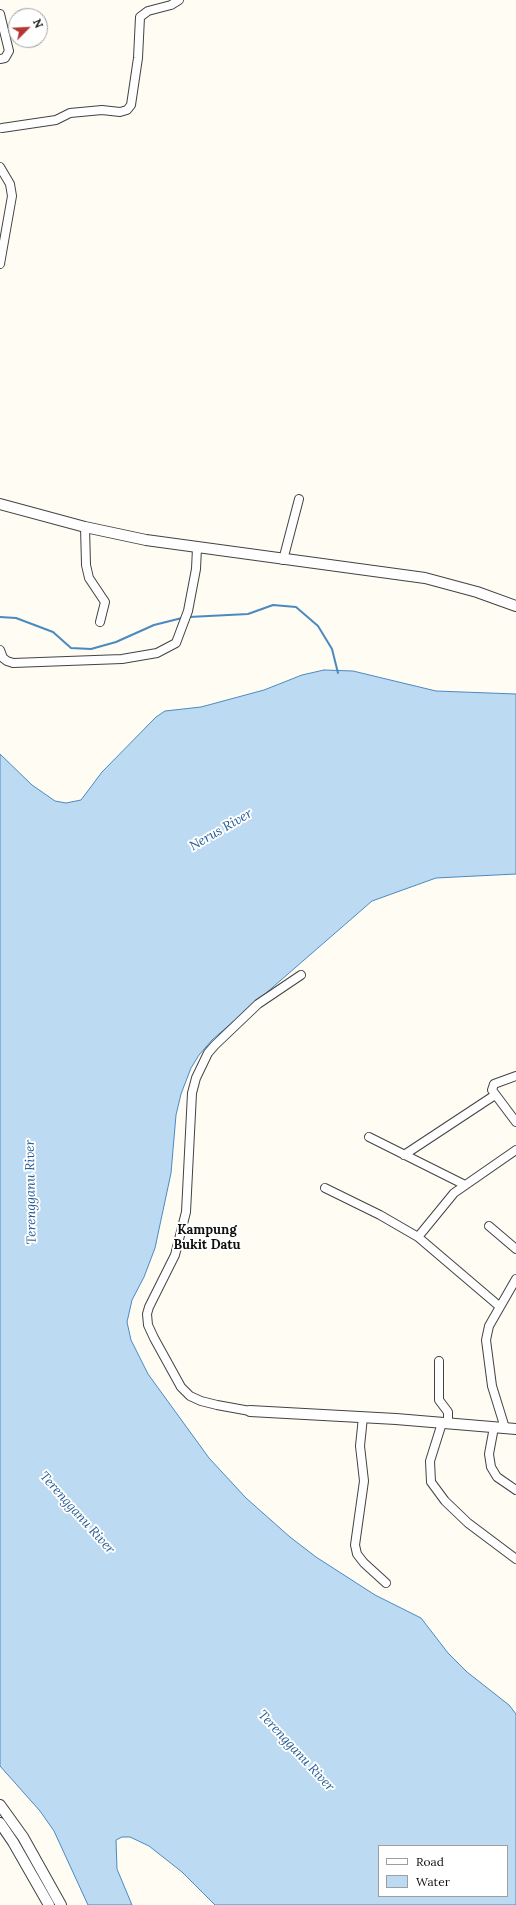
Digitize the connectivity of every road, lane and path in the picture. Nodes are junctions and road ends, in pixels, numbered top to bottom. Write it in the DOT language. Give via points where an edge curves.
graph roads {
  1 [pos="179,0"];
  2 [pos="0,14"];
  3 [pos="0,60"];
  4 [pos="1,126"];
  5 [pos="0,167"];
  6 [pos="0,264"];
  7 [pos="299,499"];
  8 [pos="0,504"];
  9 [pos="85,527"];
  10 [pos="197,548"];
  11 [pos="283,560"];
  12 [pos="516,606"];
  13 [pos="100,622"];
  14 [pos="0,650"];
  15 [pos="301,975"];
  16 [pos="516,1076"];
  17 [pos="495,1095"];
  18 [pos="516,1122"];
  19 [pos="369,1137"];
  20 [pos="516,1150"];
  21 [pos="404,1155"];
  22 [pos="465,1185"];
  23 [pos="325,1188"];
  24 [pos="489,1226"];
  25 [pos="418,1237"];
  26 [pos="516,1249"];
  27 [pos="516,1279"];
  28 [pos="499,1306"];
  29 [pos="439,1361"];
  30 [pos="250,1411"];
  31 [pos="363,1417"];
  32 [pos="445,1423"];
  33 [pos="494,1427"];
  34 [pos="505,1428"];
  35 [pos="516,1429"];
  36 [pos="516,1490"];
  37 [pos="516,1559"];
  38 [pos="386,1583"];
  39 [pos="0,1805"];
  40 [pos="0,1824"];
  41 [pos="49,1905"];
  42 [pos="61,1905"];
  1 -- 4 [label="street" via="171,5 148,11 140,17 138,58 131,105 127,110 70,113 52,121"];
  2 -- 3 [label="street" via="8,51 5,58"];
  5 -- 6 [label="street" via="10,184 12,196"];
  7 -- 11 [label="street"];
  8 -- 9 [label="street"];
  9 -- 10 [label="street"];
  9 -- 13 [label="street" via="89,578 105,602"];
  10 -- 11 [label="street"];
  10 -- 14 [label="street" via="188,611 176,644 155,653 122,659 13,663 7,662"];
  11 -- 12 [label="street" via="425,578"];
  15 -- 30 [label="street" via="258,1004 215,1045 208,1053 196,1078 192,1093 186,1212 174,1255 147,1314 148,1325 154,1338 182,1387 190,1396 206,1403"];
  16 -- 17 [label="street" via="494,1084 492,1090"];
  17 -- 18 [label="street"];
  17 -- 21 [label="street"];
  19 -- 21 [label="street"];
  20 -- 22 [label="street"];
  21 -- 22 [label="street"];
  22 -- 25 [label="street" via="445,1203"];
  23 -- 25 [label="street"];
  24 -- 26 [label="street"];
  25 -- 28 [label="street"];
  27 -- 28 [label="street"];
  28 -- 34 [label="street" via="489,1326 486,1340 492,1386"];
  29 -- 32 [label="street" via="439,1400 448,1412"];
  30 -- 31 [label="street"];
  31 -- 32 [label="street"];
  31 -- 38 [label="street" via="360,1446 364,1481 355,1545 357,1554 364,1563"];
  32 -- 33 [label="street"];
  32 -- 37 [label="street" via="430,1461 430,1477 434,1487 468,1523"];
  33 -- 34 [label="street"];
  33 -- 36 [label="street" via="489,1454 491,1467 497,1477"];
  34 -- 35 [label="street"];
  39 -- 42 [label="street" via="23,1837"];
  40 -- 41 [label="street"];
}
